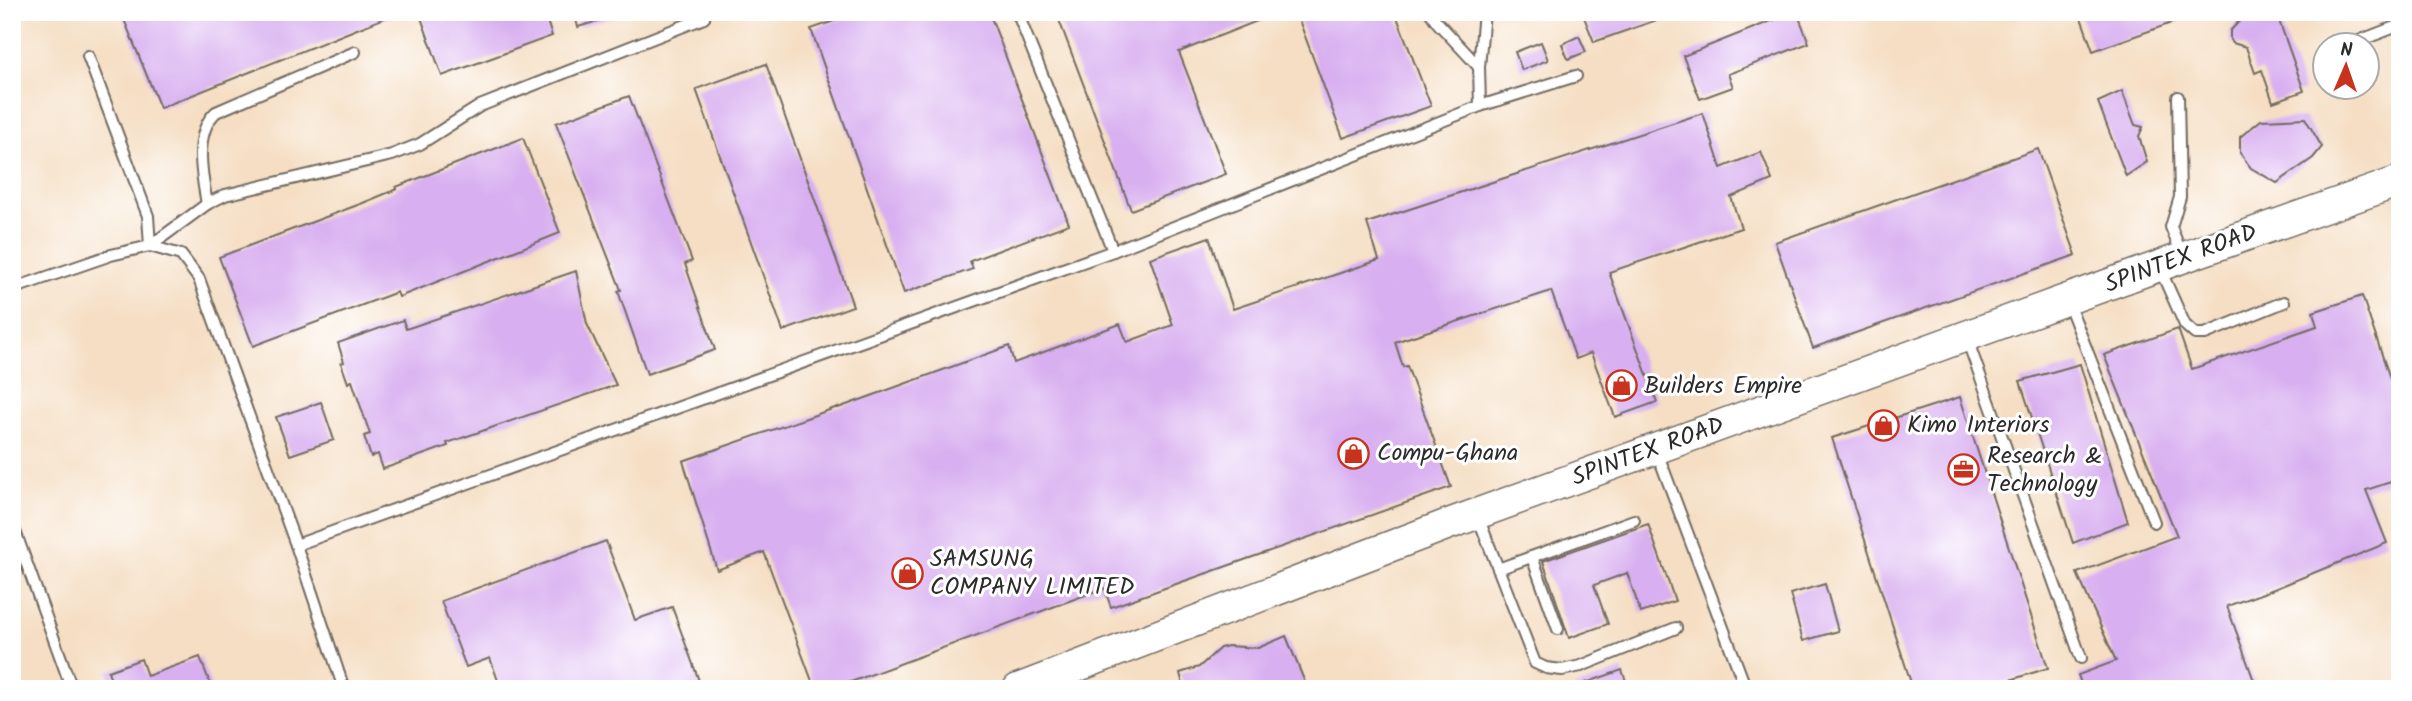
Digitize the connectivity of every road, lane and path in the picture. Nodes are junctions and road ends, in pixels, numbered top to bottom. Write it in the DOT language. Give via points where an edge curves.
graph roads {
  1 [pos="1017,12"];
  2 [pos="1430,12"];
  3 [pos="1484,12"];
  4 [pos="704,18"];
  5 [pos="2400,25"];
  6 [pos="2380,33"];
  7 [pos="355,51"];
  8 [pos="88,56"];
  9 [pos="1479,67"];
  10 [pos="1576,76"];
  11 [pos="2178,97"];
  12 [pos="1480,106"];
  13 [pos="2391,192"];
  14 [pos="207,204"];
  15 [pos="150,246"];
  16 [pos="1113,251"];
  17 [pos="2171,262"];
  18 [pos="12,289"];
  19 [pos="2067,300"];
  20 [pos="2284,302"];
  21 [pos="1966,336"];
  22 [pos="1656,449"];
  23 [pos="1477,514"];
  24 [pos="1634,520"];
  25 [pos="2154,522"];
  26 [pos="12,523"];
  27 [pos="296,545"];
  28 [pos="1532,557"];
  29 [pos="1498,569"];
  30 [pos="1676,628"];
  31 [pos="1558,629"];
  32 [pos="2081,658"];
  33 [pos="72,689"];
  34 [pos="345,689"];
  35 [pos="1018,689"];
  36 [pos="1746,689"];
  1 -- 16 [label="lane"];
  2 -- 9 [label="lane"];
  3 -- 9 [label="lane"];
  4 -- 14 [label="lane" via="480,106 420,144 392,155 256,186"];
  5 -- 6 [label="lane"];
  7 -- 14 [label="lane" via="207,120 202,159"];
  8 -- 15 [label="lane" via="148,216"];
  9 -- 12 [label="lane"];
  10 -- 12 [label="lane"];
  11 -- 17 [label="lane" via="2180,197 2171,227"];
  12 -- 16 [label="lane"];
  13 -- 17 [label="main road, SPINTEX ROAD"];
  14 -- 15 [label="lane"];
  15 -- 18 [label="lane"];
  15 -- 27 [label="lane" via="181,255 199,279"];
  16 -- 27 [label="lane"];
  17 -- 19 [label="main road, SPINTEX ROAD"];
  17 -- 20 [label="lane" via="2185,326 2195,334"];
  19 -- 21 [label="main road, SPINTEX ROAD"];
  19 -- 25 [label="lane"];
  21 -- 22 [label="main road, SPINTEX ROAD"];
  21 -- 32 [label="lane"];
  22 -- 23 [label="main road, SPINTEX ROAD"];
  22 -- 36 [label="lane"];
  23 -- 29 [label="lane"];
  23 -- 35 [label="main road, SPINTEX ROAD"];
  24 -- 28 [label="lane"];
  26 -- 33 [label="lane"];
  27 -- 34 [label="lane"];
  28 -- 29 [label="lane"];
  28 -- 31 [label="lane"];
  29 -- 30 [label="lane" via="1535,663 1546,668 1581,666"];
}
